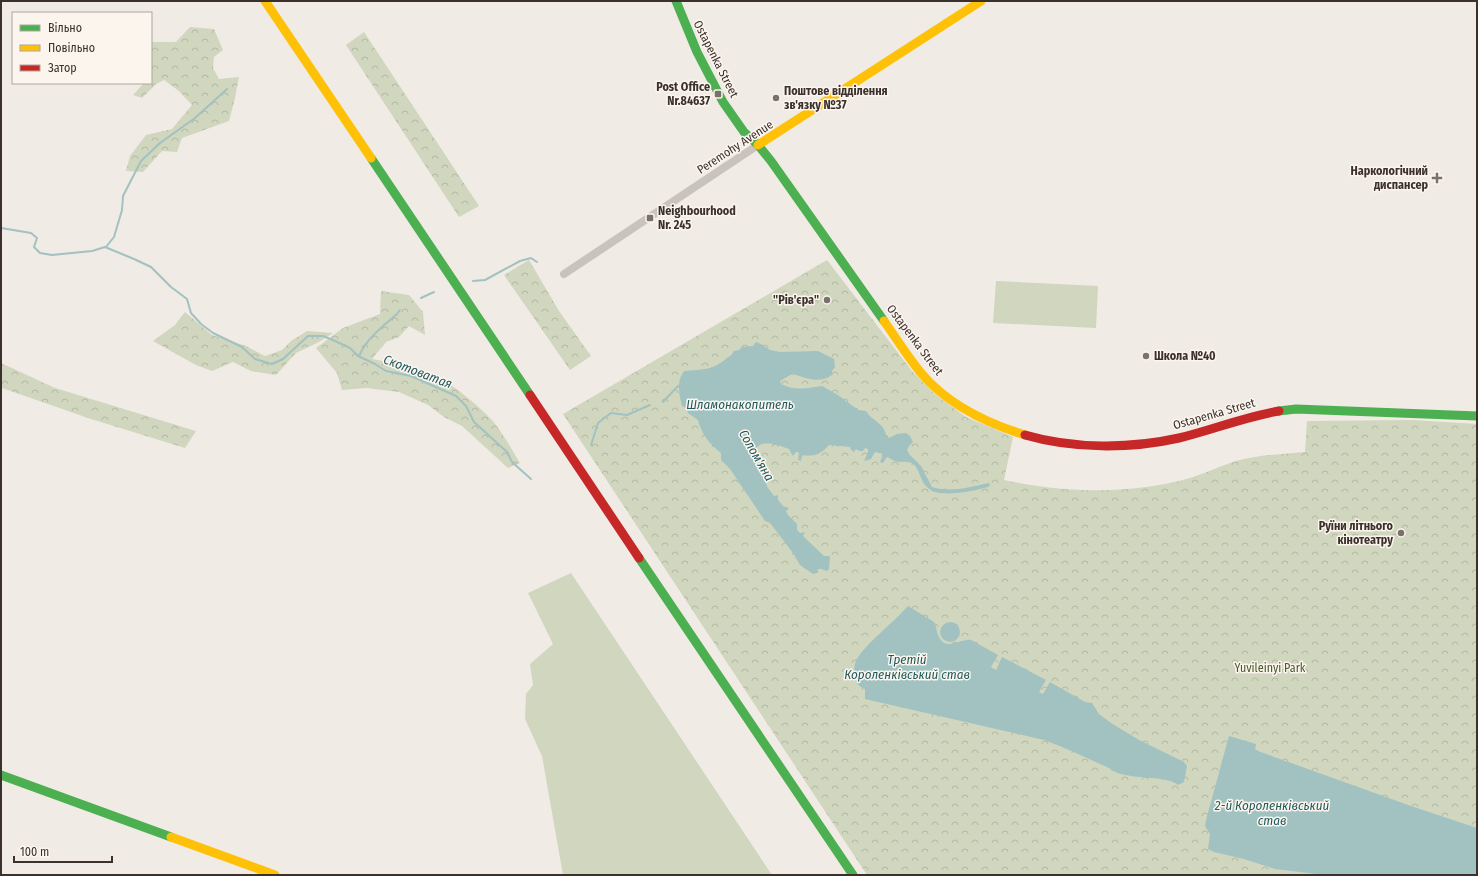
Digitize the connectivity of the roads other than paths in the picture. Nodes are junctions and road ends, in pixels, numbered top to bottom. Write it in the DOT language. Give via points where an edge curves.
graph roads {
  1 [pos="265,1"];
  2 [pos="676,1"];
  3 [pos="981,1"];
  4 [pos="758,145"];
  5 [pos="564,274"];
  6 [pos="1477,416"];
  7 [pos="1,775"];
  8 [pos="275,875"];
  9 [pos="853,875"];
  1 -- 9 [label="street"];
  2 -- 4 [label="street, Ostapenka Street" via="697,53 718,94 745,133"];
  3 -- 4 [label="street, Peremohy Avenue"];
  4 -- 5 [label="street, Peremohy Avenue"];
  4 -- 6 [label="street, Ostapenka Street" via="921,373 954,403 997,425 1016,432 1061,441 1124,445 1178,438 1260,414 1296,409"];
  7 -- 8 [label="street"];
}
